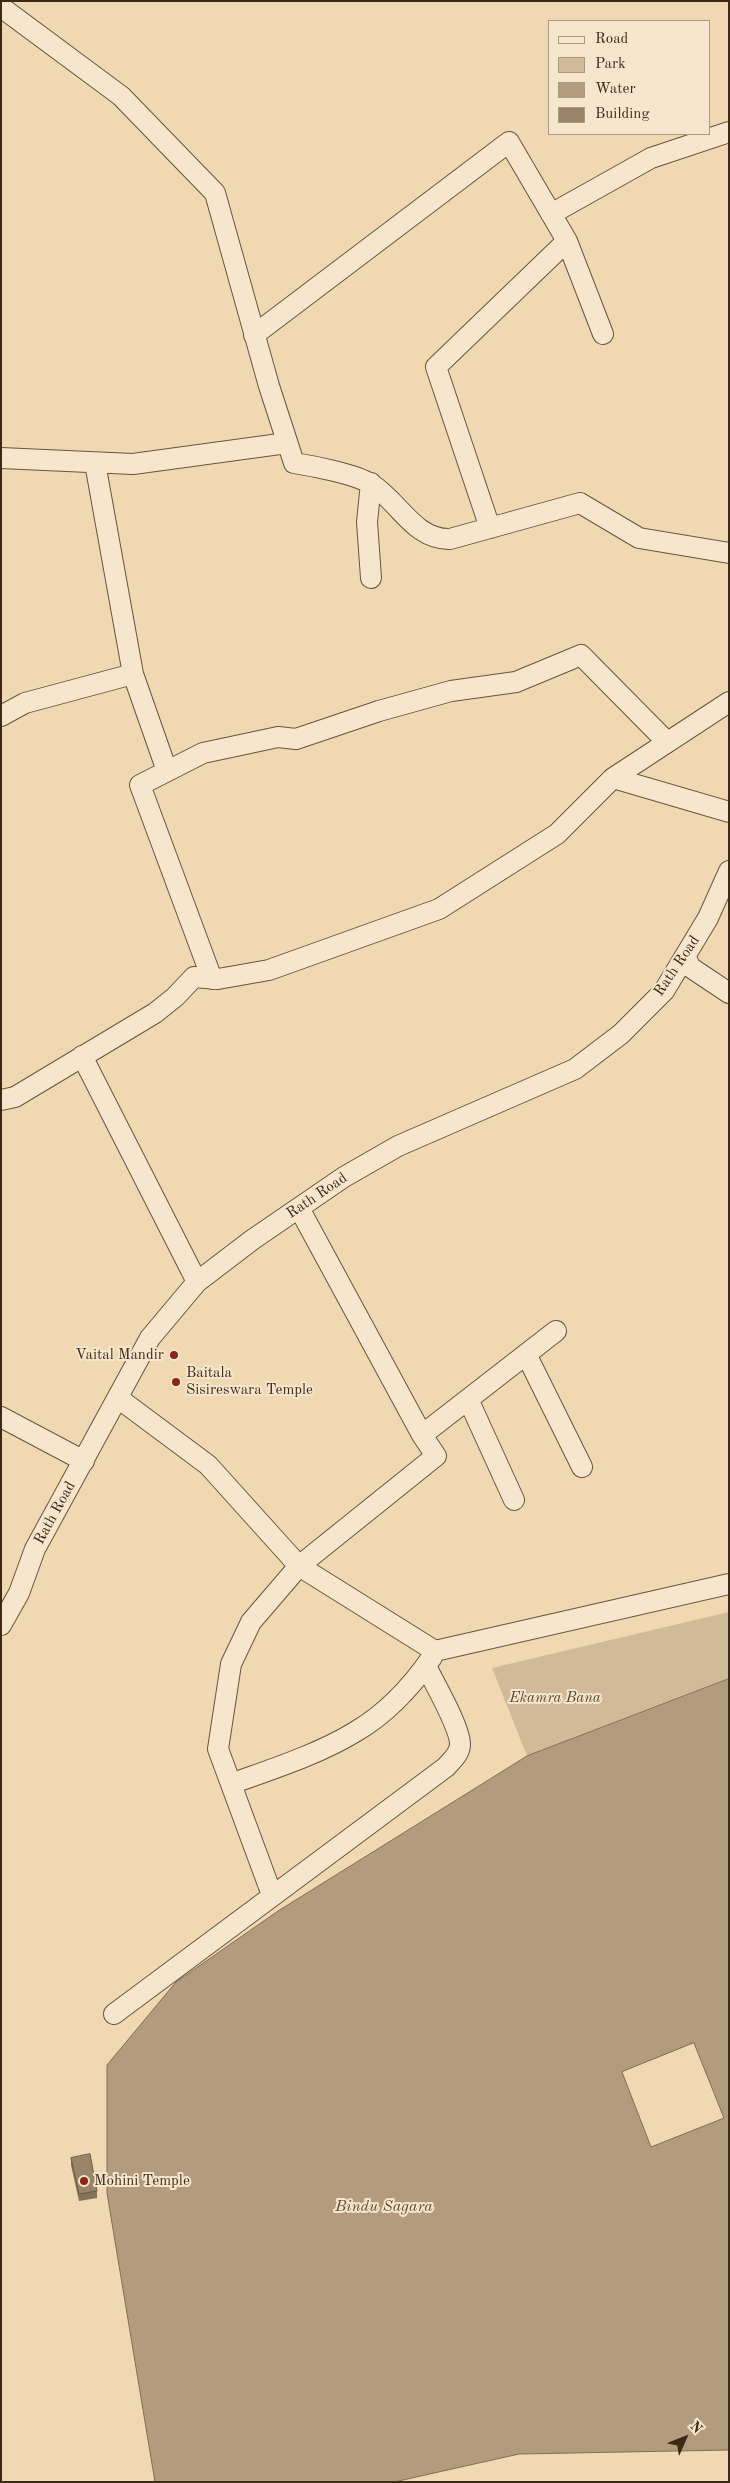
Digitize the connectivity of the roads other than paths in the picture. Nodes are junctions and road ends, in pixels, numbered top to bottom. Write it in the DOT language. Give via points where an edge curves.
graph roads {
  1 [pos="1,6"];
  2 [pos="729,132"];
  3 [pos="551,214"];
  4 [pos="567,242"];
  5 [pos="603,334"];
  6 [pos="254,335"];
  7 [pos="287,443"];
  8 [pos="1,458"];
  9 [pos="96,463"];
  10 [pos="371,483"];
  11 [pos="490,528"];
  12 [pos="729,553"];
  13 [pos="371,578"];
  14 [pos="133,674"];
  15 [pos="729,702"];
  16 [pos="1,716"];
  17 [pos="667,742"];
  18 [pos="167,771"];
  19 [pos="612,778"];
  20 [pos="729,812"];
  21 [pos="729,871"];
  22 [pos="686,957"];
  23 [pos="212,979"];
  24 [pos="729,994"];
  25 [pos="82,1056"];
  26 [pos="1,1100"];
  27 [pos="299,1208"];
  28 [pos="198,1282"];
  29 [pos="556,1331"];
  30 [pos="526,1354"];
  31 [pos="118,1398"];
  32 [pos="468,1399"];
  33 [pos="1,1418"];
  34 [pos="422,1435"];
  35 [pos="84,1461"];
  36 [pos="582,1468"];
  37 [pos="514,1500"];
  38 [pos="299,1566"];
  39 [pos="729,1584"];
  40 [pos="1,1625"];
  41 [pos="430,1658"];
  42 [pos="231,1784"];
  43 [pos="272,1894"];
  44 [pos="114,2014"];
  1 -- 6 [label="street" via="121,96 215,193"];
  2 -- 3 [label="street" via="650,158"];
  3 -- 4 [label="street"];
  3 -- 6 [label="street" via="509,142"];
  4 -- 5 [label="street"];
  4 -- 11 [label="street" via="436,367"];
  6 -- 7 [label="street"];
  7 -- 9 [label="street" via="132,464"];
  7 -- 10 [label="street" via="294,463 324,468"];
  8 -- 9 [label="street"];
  9 -- 14 [label="street"];
  10 -- 11 [label="street" via="424,533 436,539 450,539"];
  10 -- 13 [label="street" via="368,529"];
  11 -- 12 [label="street" via="580,503 639,538"];
  14 -- 16 [label="street" via="25,703"];
  14 -- 18 [label="street"];
  15 -- 17 [label="street"];
  17 -- 18 [label="street" via="581,655 516,682 451,692 379,711 296,739 278,738 203,753"];
  17 -- 19 [label="street"];
  18 -- 23 [label="street" via="140,785"];
  19 -- 20 [label="street"];
  19 -- 23 [label="street" via="557,834 438,909 269,970"];
  21 -- 22 [label="street, Rath Road"];
  22 -- 24 [label="street" via="690,967"];
  22 -- 27 [label="street, Rath Road" via="664,991 621,1034 575,1069 398,1146"];
  23 -- 25 [label="street" via="194,977 155,1013"];
  25 -- 26 [label="street" via="15,1097"];
  25 -- 28 [label="street"];
  27 -- 28 [label="street, Rath Road"];
  27 -- 34 [label="street"];
  28 -- 31 [label="street, Rath Road" via="150,1338"];
  29 -- 30 [label="street"];
  30 -- 32 [label="street"];
  30 -- 36 [label="street"];
  31 -- 35 [label="street, Rath Road"];
  31 -- 38 [label="street" via="208,1465"];
  32 -- 34 [label="street"];
  32 -- 37 [label="street"];
  33 -- 35 [label="street"];
  34 -- 38 [label="street" via="436,1456"];
  35 -- 40 [label="street, Rath Road" via="35,1549 19,1593"];
  38 -- 41 [label="street"];
  38 -- 42 [label="street" via="251,1622 231,1664 218,1749"];
  39 -- 41 [label="street"];
  41 -- 42 [label="street" via="417,1678 386,1709 355,1732 296,1760"];
  41 -- 43 [label="street" via="456,1729 460,1744 458,1754 446,1767"];
  42 -- 43 [label="street"];
  43 -- 44 [label="street"];
}
